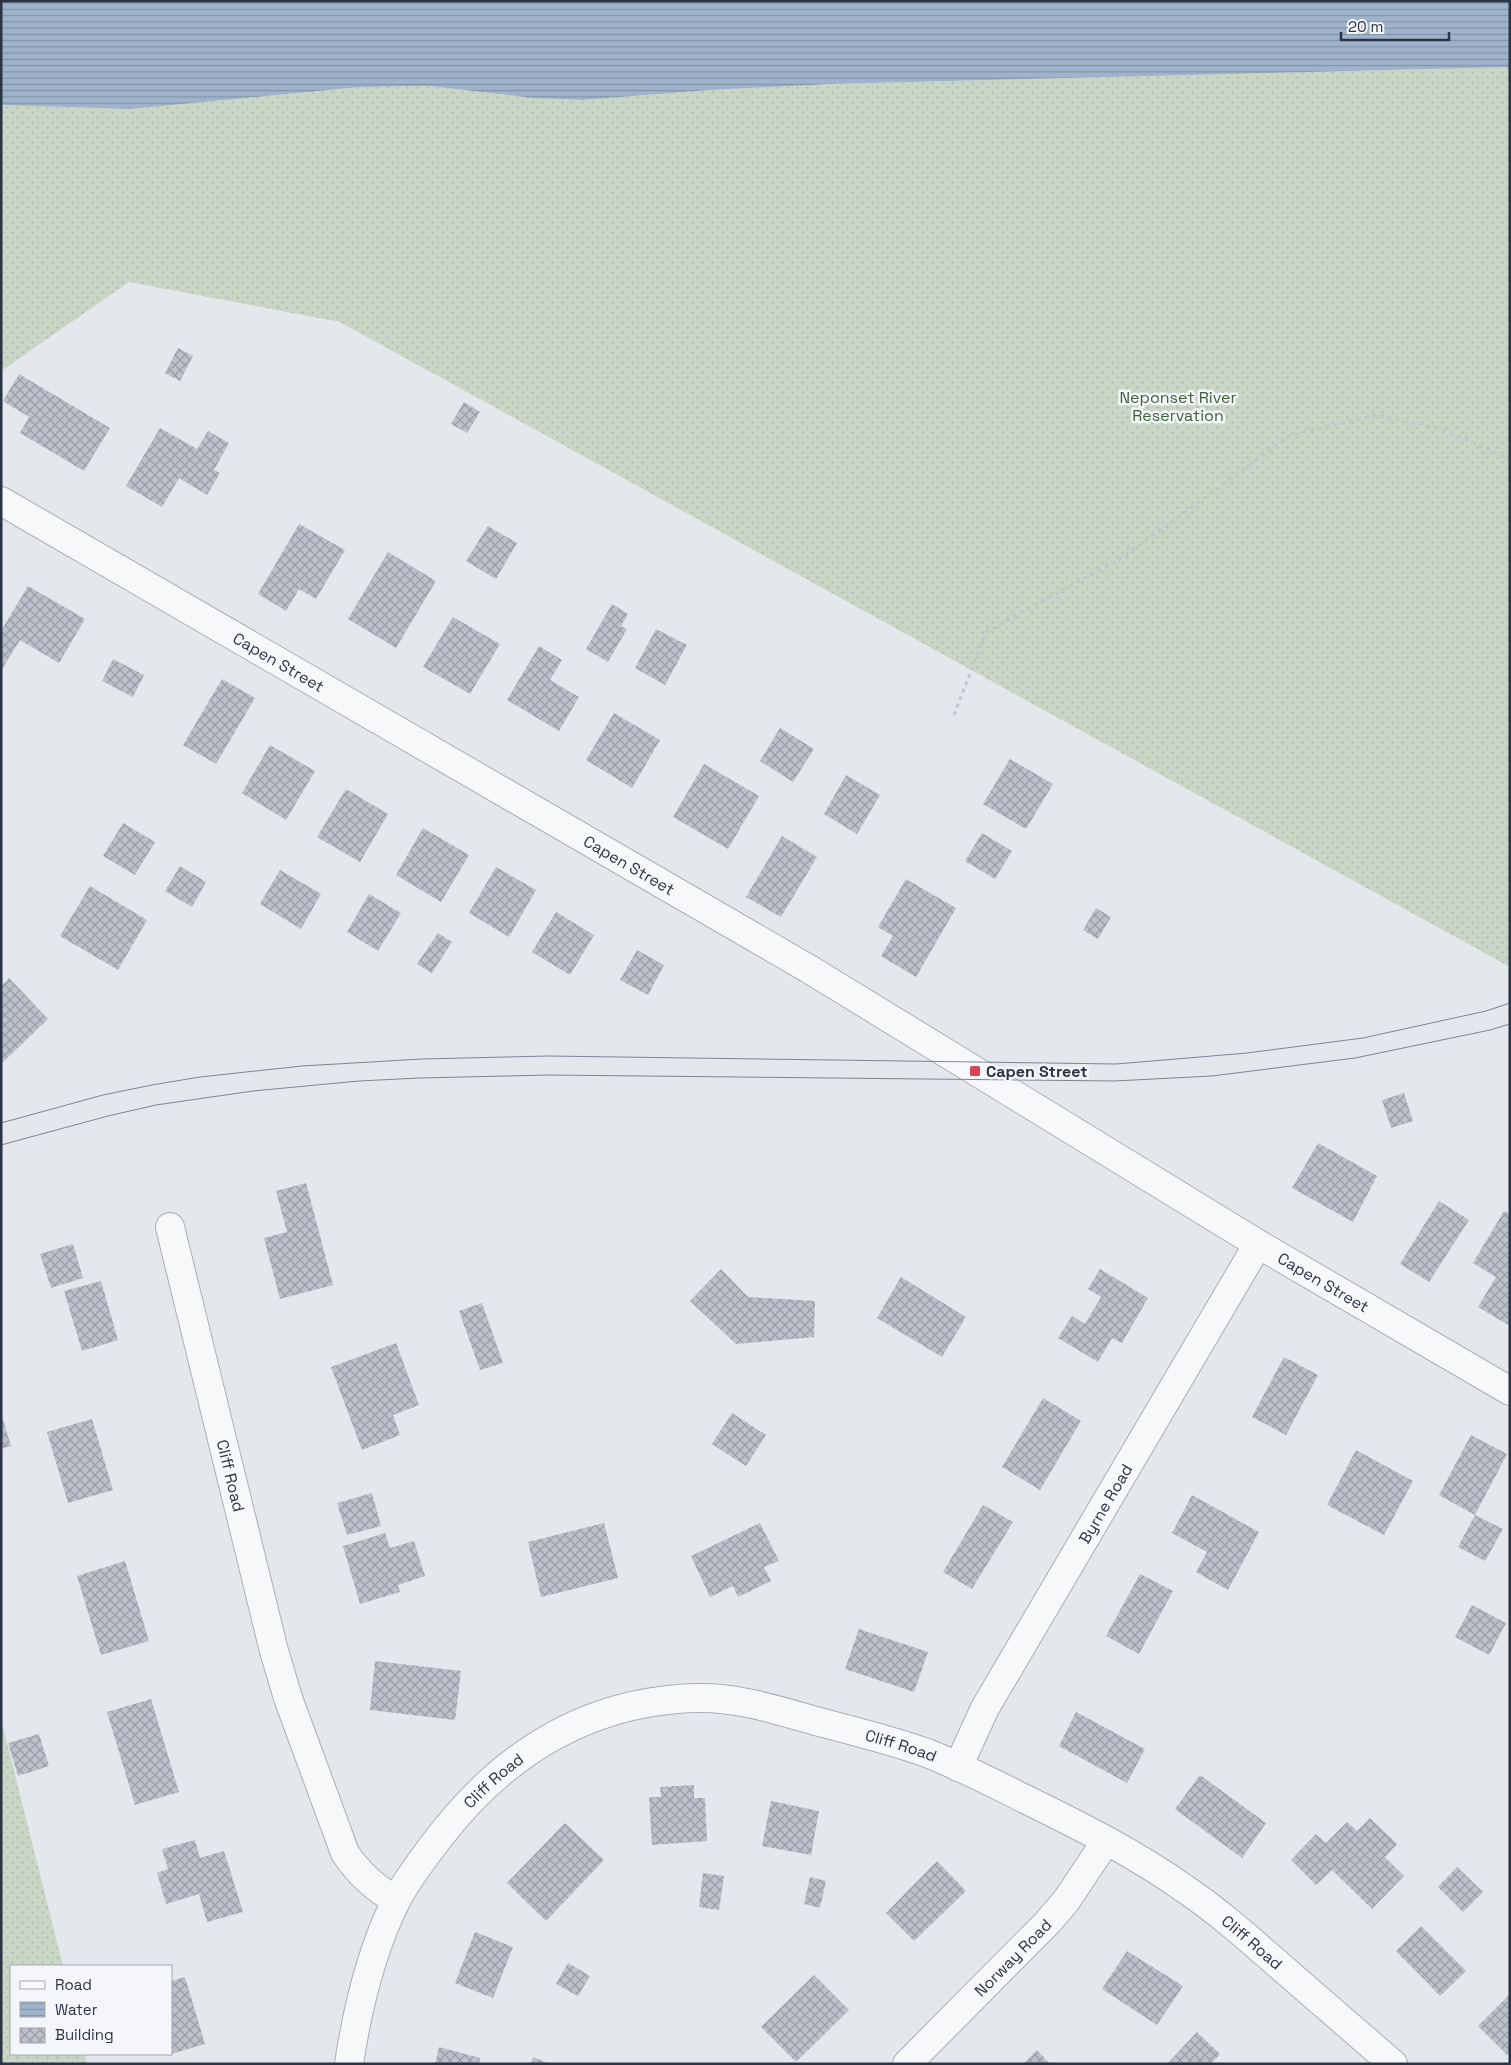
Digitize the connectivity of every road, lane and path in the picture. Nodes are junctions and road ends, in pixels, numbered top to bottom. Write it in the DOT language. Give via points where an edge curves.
graph roads {
  1 [pos="1510,456"];
  2 [pos="1,501"];
  3 [pos="954,716"];
  4 [pos="170,1227"];
  5 [pos="1258,1244"];
  6 [pos="1510,1391"];
  7 [pos="958,1767"];
  8 [pos="1106,1841"];
  9 [pos="396,1900"];
  10 [pos="349,2064"];
  11 [pos="907,2064"];
  12 [pos="1393,2064"];
  1 -- 3 [label="path" via="1504,457 1440,428 1376,415 1291,435 1123,557 986,632"];
  2 -- 5 [label="street, Capen Street" via="809,969"];
  4 -- 9 [label="street, Cliff Road" via="264,1614 288,1698 345,1853 368,1881"];
  5 -- 6 [label="street, Capen Street"];
  5 -- 7 [label="street, Byrne Road" via="985,1708"];
  7 -- 8 [label="street, Cliff Road"];
  7 -- 9 [label="street, Cliff Road" via="893,1742 728,1699 664,1700 633,1706 572,1725 544,1740 497,1775 451,1822"];
  8 -- 11 [label="street, Norway Road" via="1066,1901 1047,1923"];
  8 -- 12 [label="street, Cliff Road" via="1180,1885 1236,1928"];
  9 -- 10 [label="street, Cliff Road" via="364,1991"];
}
